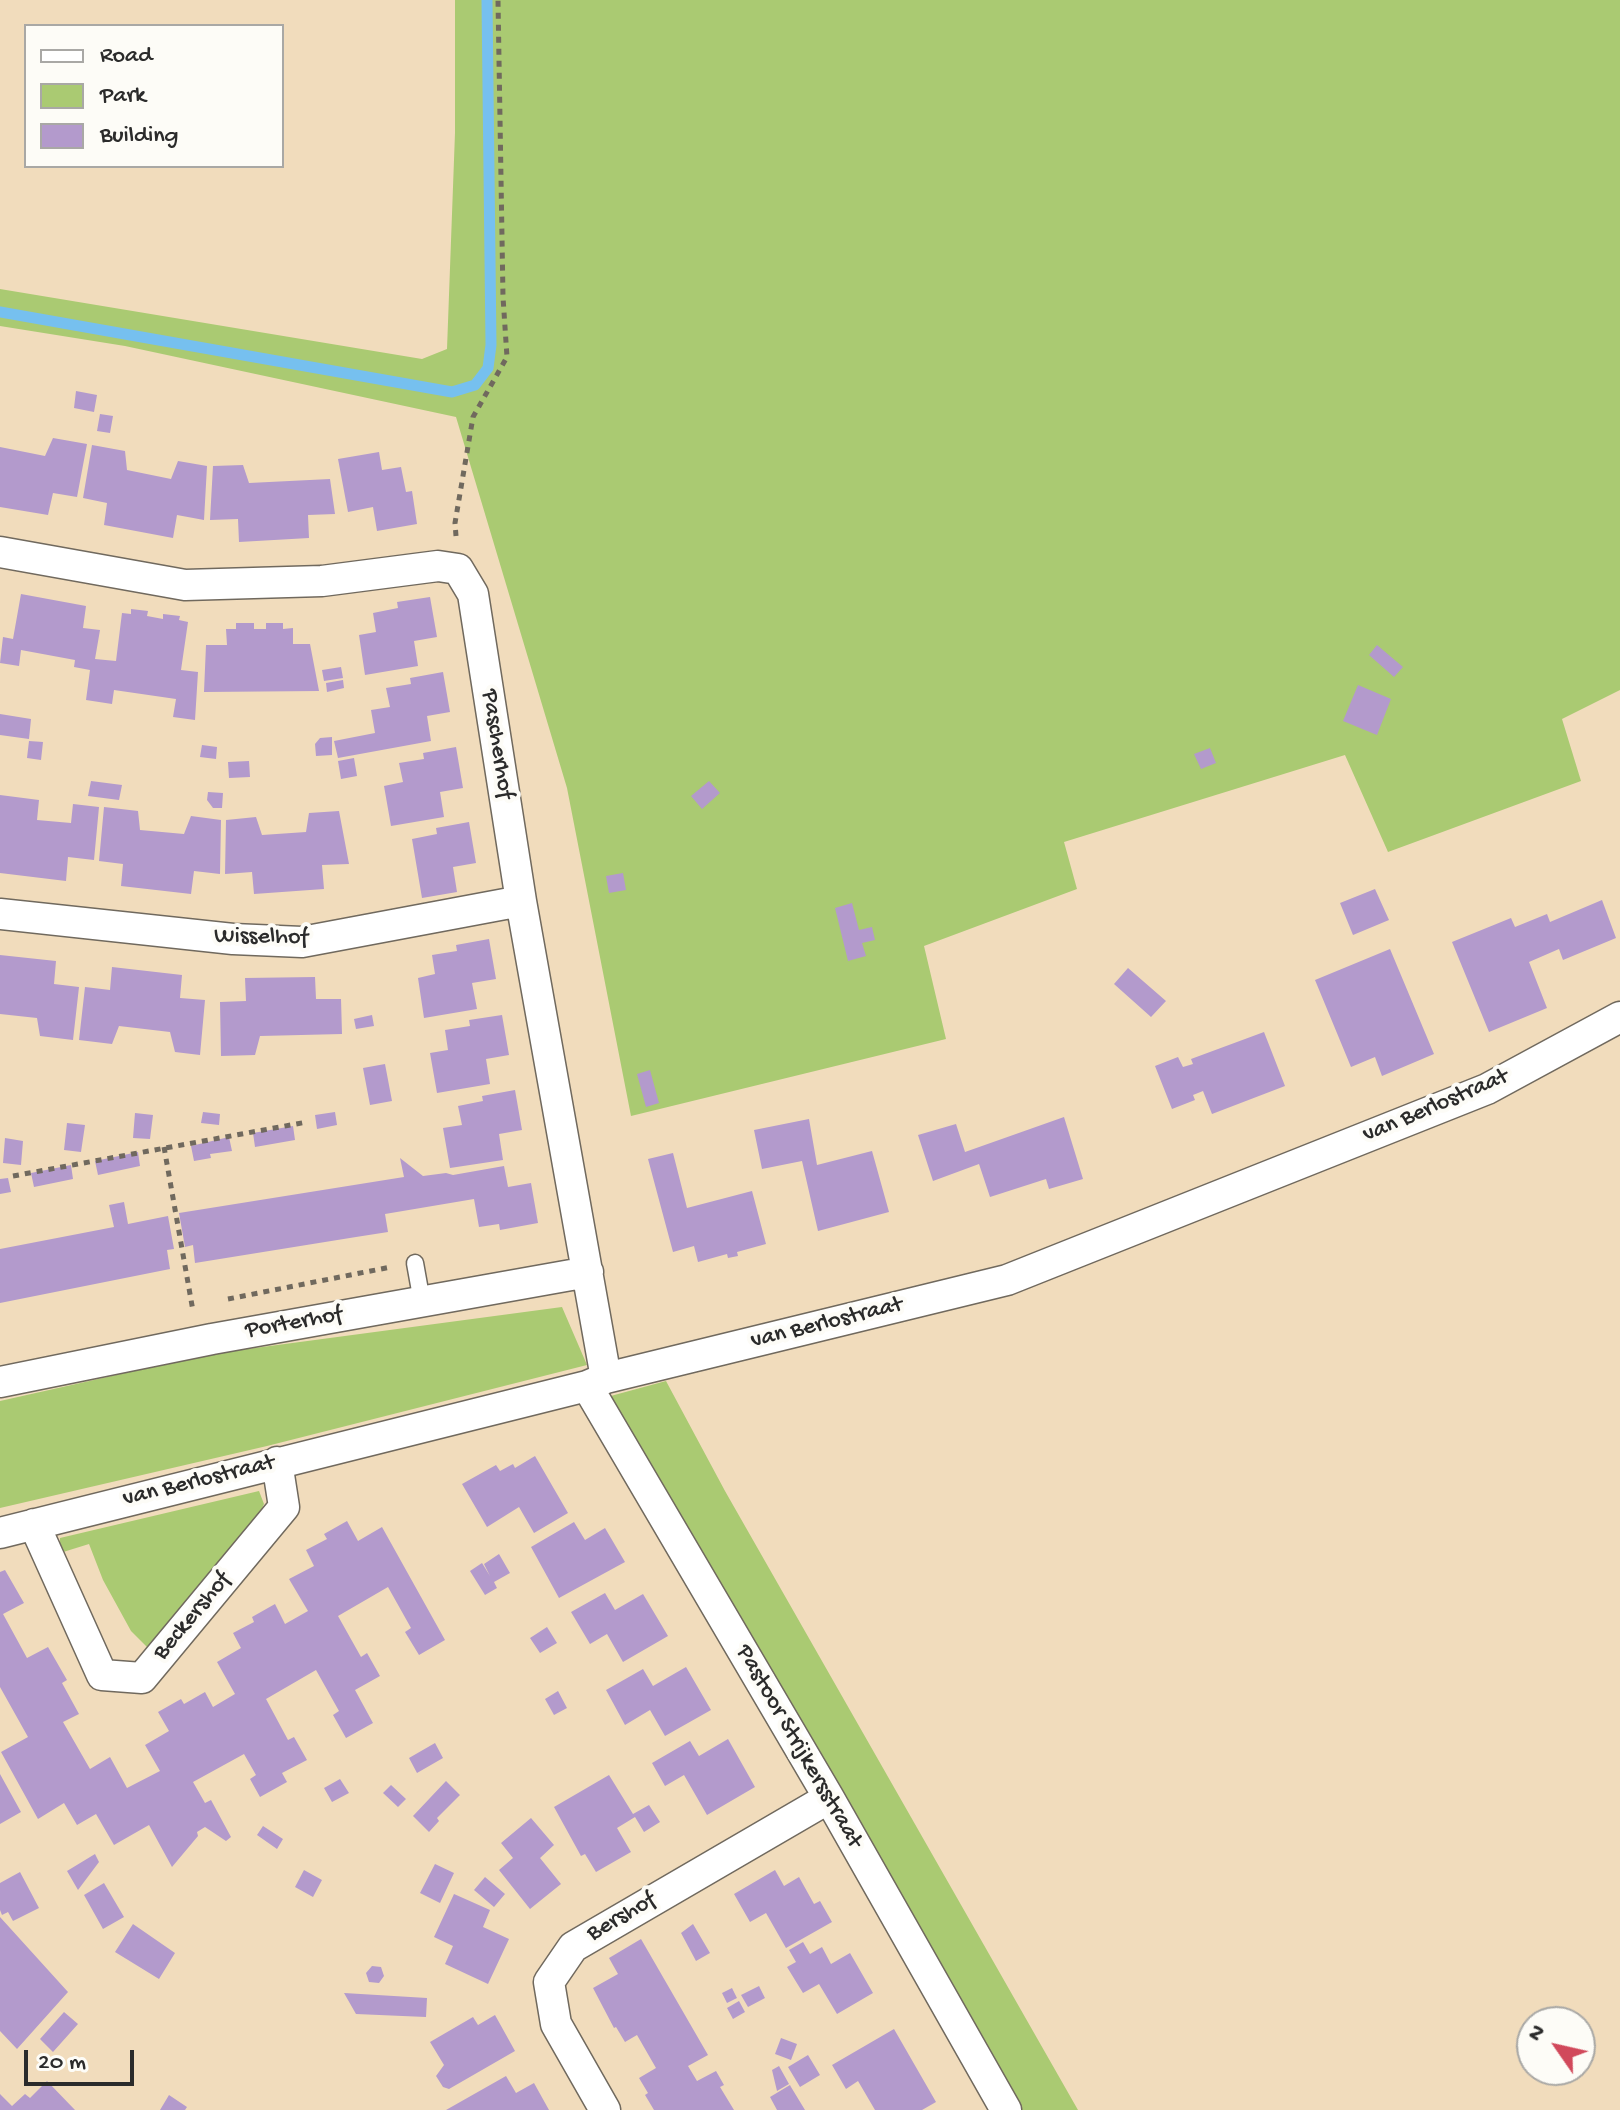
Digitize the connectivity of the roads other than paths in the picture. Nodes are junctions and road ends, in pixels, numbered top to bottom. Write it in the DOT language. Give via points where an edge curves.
graph roads {
  1 [pos="0,552"];
  2 [pos="521,901"];
  3 [pos="0,914"];
  4 [pos="1620,1017"];
  5 [pos="415,1263"];
  6 [pos="588,1272"];
  7 [pos="422,1302"];
  8 [pos="0,1382"];
  9 [pos="596,1382"];
  10 [pos="277,1462"];
  11 [pos="34,1524"];
  12 [pos="0,1533"];
  13 [pos="829,1798"];
  14 [pos="605,2110"];
  15 [pos="1006,2110"];
  1 -- 2 [label="street, Pascherhof" via="185,585 322,581 438,566 458,569 473,594"];
  2 -- 3 [label="street, Wisselhof" via="302,942"];
  2 -- 6 [label="street, Pascherhof"];
  4 -- 9 [label="street, van Berlostraat" via="1487,1089 1007,1280"];
  5 -- 7 [label="lane"];
  6 -- 7 [label="street, Porterhof"];
  6 -- 9 [label="street, Pascherhof"];
  7 -- 8 [label="street, Porterhof"];
  9 -- 10 [label="street, van Berlostraat"];
  9 -- 13 [label="street, Pastoor Strijkersstraat"];
  10 -- 11 [label="street, van Berlostraat"];
  10 -- 11 [label="street, Beckershof" via="284,1507 142,1678 102,1675"];
  11 -- 12 [label="street, van Berlostraat"];
  13 -- 14 [label="street, Bershof" via="573,1947 549,1982 556,2024"];
  13 -- 15 [label="street, Pastoor Strijkersstraat"];
}
